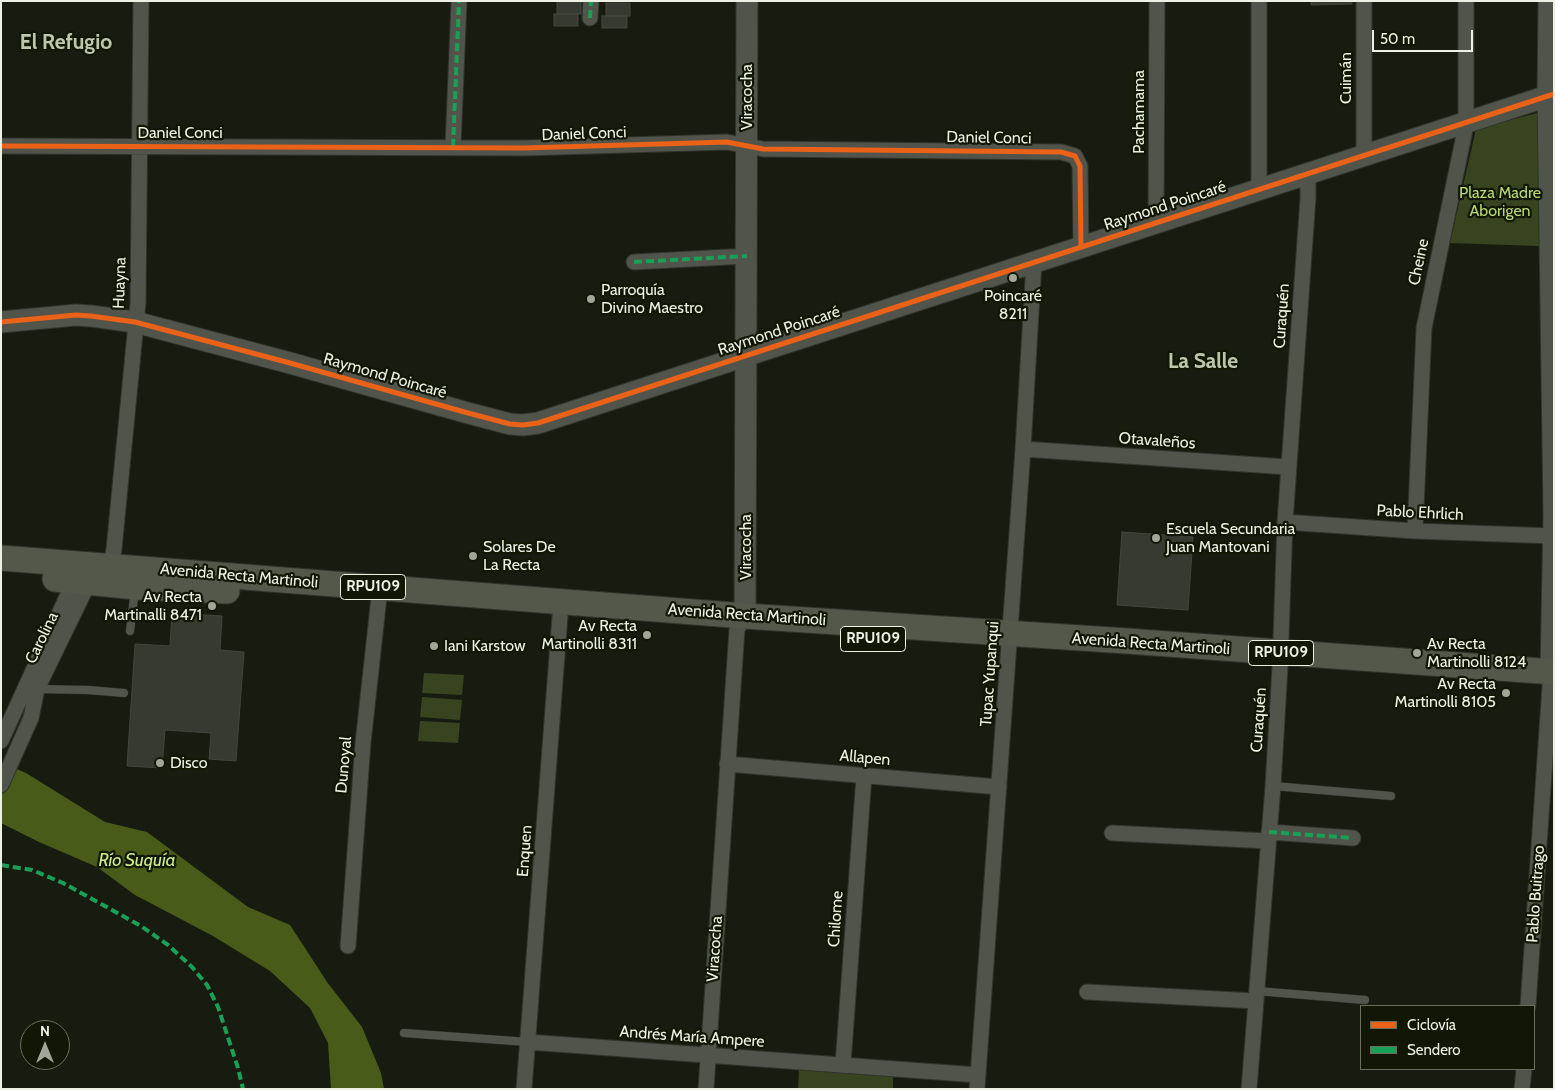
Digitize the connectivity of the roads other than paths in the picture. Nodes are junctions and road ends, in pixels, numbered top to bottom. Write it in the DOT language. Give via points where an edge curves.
graph roads {
  1 [pos="141,1"];
  2 [pos="459,1"];
  3 [pos="591,1"];
  4 [pos="747,1"];
  5 [pos="1156,1"];
  6 [pos="1260,1"];
  7 [pos="1364,1"];
  8 [pos="1466,1"];
  9 [pos="1549,1"];
  10 [pos="590,18"];
  11 [pos="1551,100"];
  12 [pos="1466,122"];
  13 [pos="139,145"];
  14 [pos="1,146"];
  15 [pos="454,147"];
  16 [pos="747,147"];
  17 [pos="1364,155"];
  18 [pos="1308,174"];
  19 [pos="1259,189"];
  20 [pos="1156,222"];
  21 [pos="1552,234"];
  22 [pos="1081,247"];
  23 [pos="747,256"];
  24 [pos="634,262"];
  25 [pos="1034,262"];
  26 [pos="1,322"];
  27 [pos="135,322"];
  28 [pos="747,354"];
  29 [pos="1552,364"];
  30 [pos="1023,449"];
  31 [pos="1288,468"];
  32 [pos="1284,522"];
  33 [pos="1416,531"];
  34 [pos="1554,536"];
  35 [pos="1,558"];
  36 [pos="87,573"];
  37 [pos="1,574"];
  38 [pos="136,587"];
  39 [pos="379,595"];
  40 [pos="560,616"];
  41 [pos="741,623"];
  42 [pos="130,631"];
  43 [pos="1009,641"];
  44 [pos="1280,660"];
  45 [pos="1552,679"];
  46 [pos="33,686"];
  47 [pos="124,693"];
  48 [pos="2,739"];
  49 [pos="728,764"];
  50 [pos="864,776"];
  51 [pos="1,785"];
  52 [pos="1273,786"];
  53 [pos="999,787"];
  54 [pos="1391,796"];
  55 [pos="1112,833"];
  56 [pos="1269,836"];
  57 [pos="1353,838"];
  58 [pos="348,946"];
  59 [pos="1087,992"];
  60 [pos="1256,996"];
  61 [pos="1365,1000"];
  62 [pos="1528,1005"];
  63 [pos="404,1033"];
  64 [pos="528,1042"];
  65 [pos="708,1056"];
  66 [pos="843,1064"];
  67 [pos="1524,1070"];
  68 [pos="978,1082"];
  69 [pos="524,1089"];
  70 [pos="706,1089"];
  71 [pos="1249,1089"];
  72 [pos="1522,1089"];
  1 -- 13 [label="street, Huayna"];
  2 -- 15 [label="street"];
  3 -- 10 [label="street"];
  4 -- 16 [label="street, Viracocha"];
  5 -- 20 [label="street, Pachamama"];
  6 -- 19 [label="street"];
  7 -- 17 [label="street, Cuimán"];
  8 -- 12 [label="street, Cheine"];
  9 -- 11 [label="street, Pablo Buitrago"];
  11 -- 12 [label="street, Raymond Poincaré"];
  11 -- 21 [label="street, Pablo Buitrago"];
  12 -- 17 [label="street, Raymond Poincaré"];
  12 -- 33 [label="street, Cheine" via="1424,328"];
  13 -- 14 [label="street, Daniel Conci"];
  13 -- 15 [label="street, Daniel Conci"];
  13 -- 27 [label="street, Huayna" via="138,303"];
  15 -- 16 [label="street, Daniel Conci" via="728,142"];
  16 -- 22 [label="street, Daniel Conci" via="1070,154 1075,156 1080,166"];
  16 -- 23 [label="street, Viracocha"];
  17 -- 18 [label="street, Raymond Poincaré"];
  18 -- 19 [label="street, Raymond Poincaré"];
  18 -- 31 [label="street, Curaquén"];
  19 -- 20 [label="street, Raymond Poincaré"];
  20 -- 22 [label="street, Raymond Poincaré"];
  21 -- 29 [label="street, Pablo Buitrago"];
  22 -- 25 [label="street, Raymond Poincaré"];
  23 -- 24 [label="street"];
  23 -- 28 [label="street, Viracocha"];
  25 -- 28 [label="street, Raymond Poincaré"];
  25 -- 30 [label="street, Tupac Yupanqui"];
  26 -- 27 [label="street, Raymond Poincaré" via="76,315"];
  27 -- 28 [label="street, Raymond Poincaré" via="523,426"];
  27 -- 36 [label="street, Huayna"];
  28 -- 41 [label="street, Viracocha"];
  29 -- 34 [label="street, Pablo Buitrago"];
  30 -- 31 [label="street, Otavaleños"];
  30 -- 43 [label="street, Tupac Yupanqui"];
  31 -- 32 [label="street, Curaquén"];
  32 -- 33 [label="street, Pablo Ehrlich"];
  32 -- 44 [label="street, Curaquén"];
  33 -- 34 [label="street, Pablo Ehrlich"];
  34 -- 45 [label="street, Pablo Buitrago"];
  35 -- 36 [label="main road, Avenida Recta Martinoli / RPU109"];
  36 -- 37 [label="main road, Avenida Recta Martinoli / RPU109"];
  36 -- 38 [label="main road, Avenida Recta Martinoli / RPU109"];
  36 -- 39 [label="main road, Avenida Recta Martinoli / RPU109" via="189,572"];
  36 -- 46 [label="street, Carolina"];
  38 -- 39 [label="main road, Avenida Recta Martinoli / RPU109"];
  38 -- 42 [label="lane"];
  39 -- 40 [label="main road, Avenida Recta Martinoli / RPU109"];
  39 -- 41 [label="main road, Avenida Recta Martinoli / RPU109"];
  39 -- 58 [label="street, Dunoyal" via="363,743"];
  40 -- 41 [label="main road, Avenida Recta Martinoli / RPU109"];
  40 -- 64 [label="street, Enquen"];
  41 -- 43 [label="main road, Avenida Recta Martinoli / RPU109"];
  41 -- 49 [label="street, Viracocha"];
  43 -- 44 [label="main road, Avenida Recta Martinoli / RPU109"];
  43 -- 53 [label="street, Tupac Yupanqui"];
  44 -- 45 [label="main road, Avenida Recta Martinoli / RPU109"];
  44 -- 52 [label="street, Curaquén"];
  45 -- 62 [label="street, Pablo Buitrago"];
  46 -- 47 [label="lane"];
  46 -- 48 [label="street, Carolina"];
  46 -- 51 [label="street, Carolina" via="30,718"];
  49 -- 50 [label="street, Allapen"];
  49 -- 65 [label="street, Viracocha"];
  50 -- 53 [label="street, Allapen"];
  50 -- 66 [label="street, Chilome"];
  52 -- 54 [label="lane"];
  52 -- 56 [label="street, Curaquén"];
  53 -- 68 [label="street, Tupac Yupanqui"];
  55 -- 56 [label="street"];
  56 -- 57 [label="street"];
  56 -- 60 [label="street, Curaquén"];
  59 -- 60 [label="street"];
  60 -- 61 [label="lane"];
  60 -- 71 [label="street, Curaquén"];
  63 -- 64 [label="lane, Andrés María Ampere"];
  64 -- 65 [label="street, Andrés María Ampere"];
  64 -- 69 [label="street, Enquen"];
  65 -- 66 [label="street, Andrés María Ampere"];
  65 -- 70 [label="street, Viracocha"];
  66 -- 68 [label="street, Andrés María Ampere"];
  67 -- 72 [label="street"];
}
